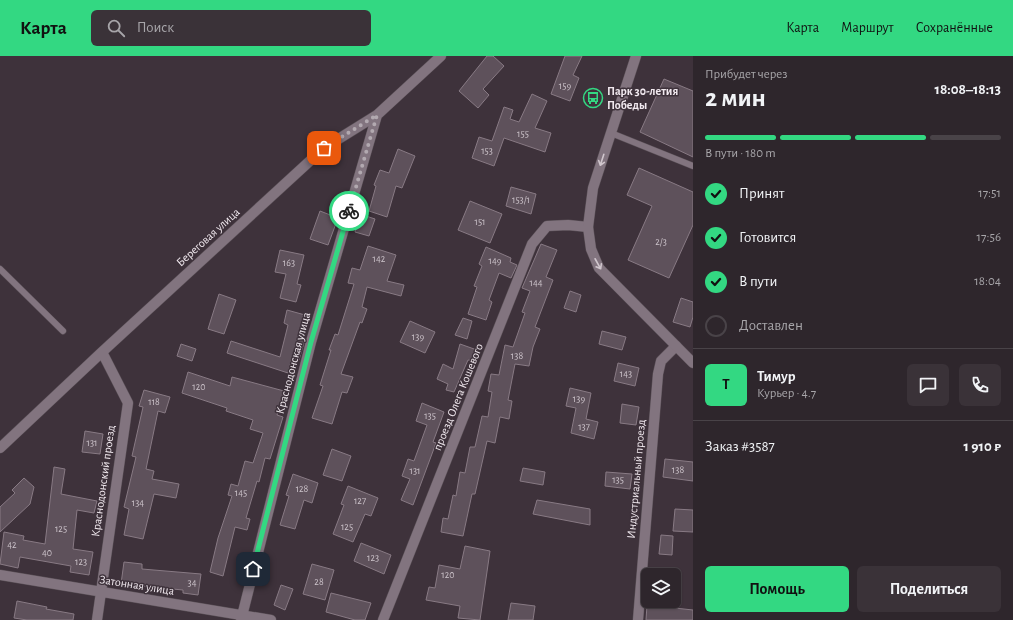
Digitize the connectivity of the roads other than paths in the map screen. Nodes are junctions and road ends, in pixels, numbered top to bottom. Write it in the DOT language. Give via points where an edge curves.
graph roads {
  1 [pos="442,56"];
  2 [pos="636,56"];
  3 [pos="377,115"];
  4 [pos="610,133"];
  5 [pos="693,166"];
  6 [pos="588,227"];
  7 [pos="0,269"];
  8 [pos="63,330"];
  9 [pos="676,346"];
  10 [pos="102,352"];
  11 [pos="693,363"];
  12 [pos="0,448"];
  13 [pos="0,575"];
  14 [pos="100,593"];
  15 [pos="241,617"];
  16 [pos="97,620"];
  17 [pos="271,620"];
  18 [pos="384,620"];
  19 [pos="638,620"];
  1 -- 3 [label="street, Береговая улица"];
  2 -- 4 [label="street"];
  3 -- 10 [label="street, Береговая улица" via="324,148"];
  3 -- 15 [label="street, Краснодонская улица" via="311,342"];
  4 -- 5 [label="lane"];
  4 -- 6 [label="street, one-way" via="593,188"];
  6 -- 9 [label="street, one-way" via="591,249 599,268"];
  6 -- 18 [label="street, проезд Олега Кошевого" via="547,226 532,244"];
  7 -- 8 [label="lane"];
  9 -- 11 [label="street"];
  9 -- 19 [label="street, Индустриальный проезд" via="661,361 658,374"];
  10 -- 12 [label="street, Береговая улица"];
  10 -- 14 [label="street, Краснодонский проезд" via="128,403"];
  13 -- 14 [label="street, Затонная улица"];
  14 -- 15 [label="street, Затонная улица"];
  14 -- 16 [label="street, Краснодонский проезд"];
  15 -- 17 [label="street, Затонная улица"];
}
